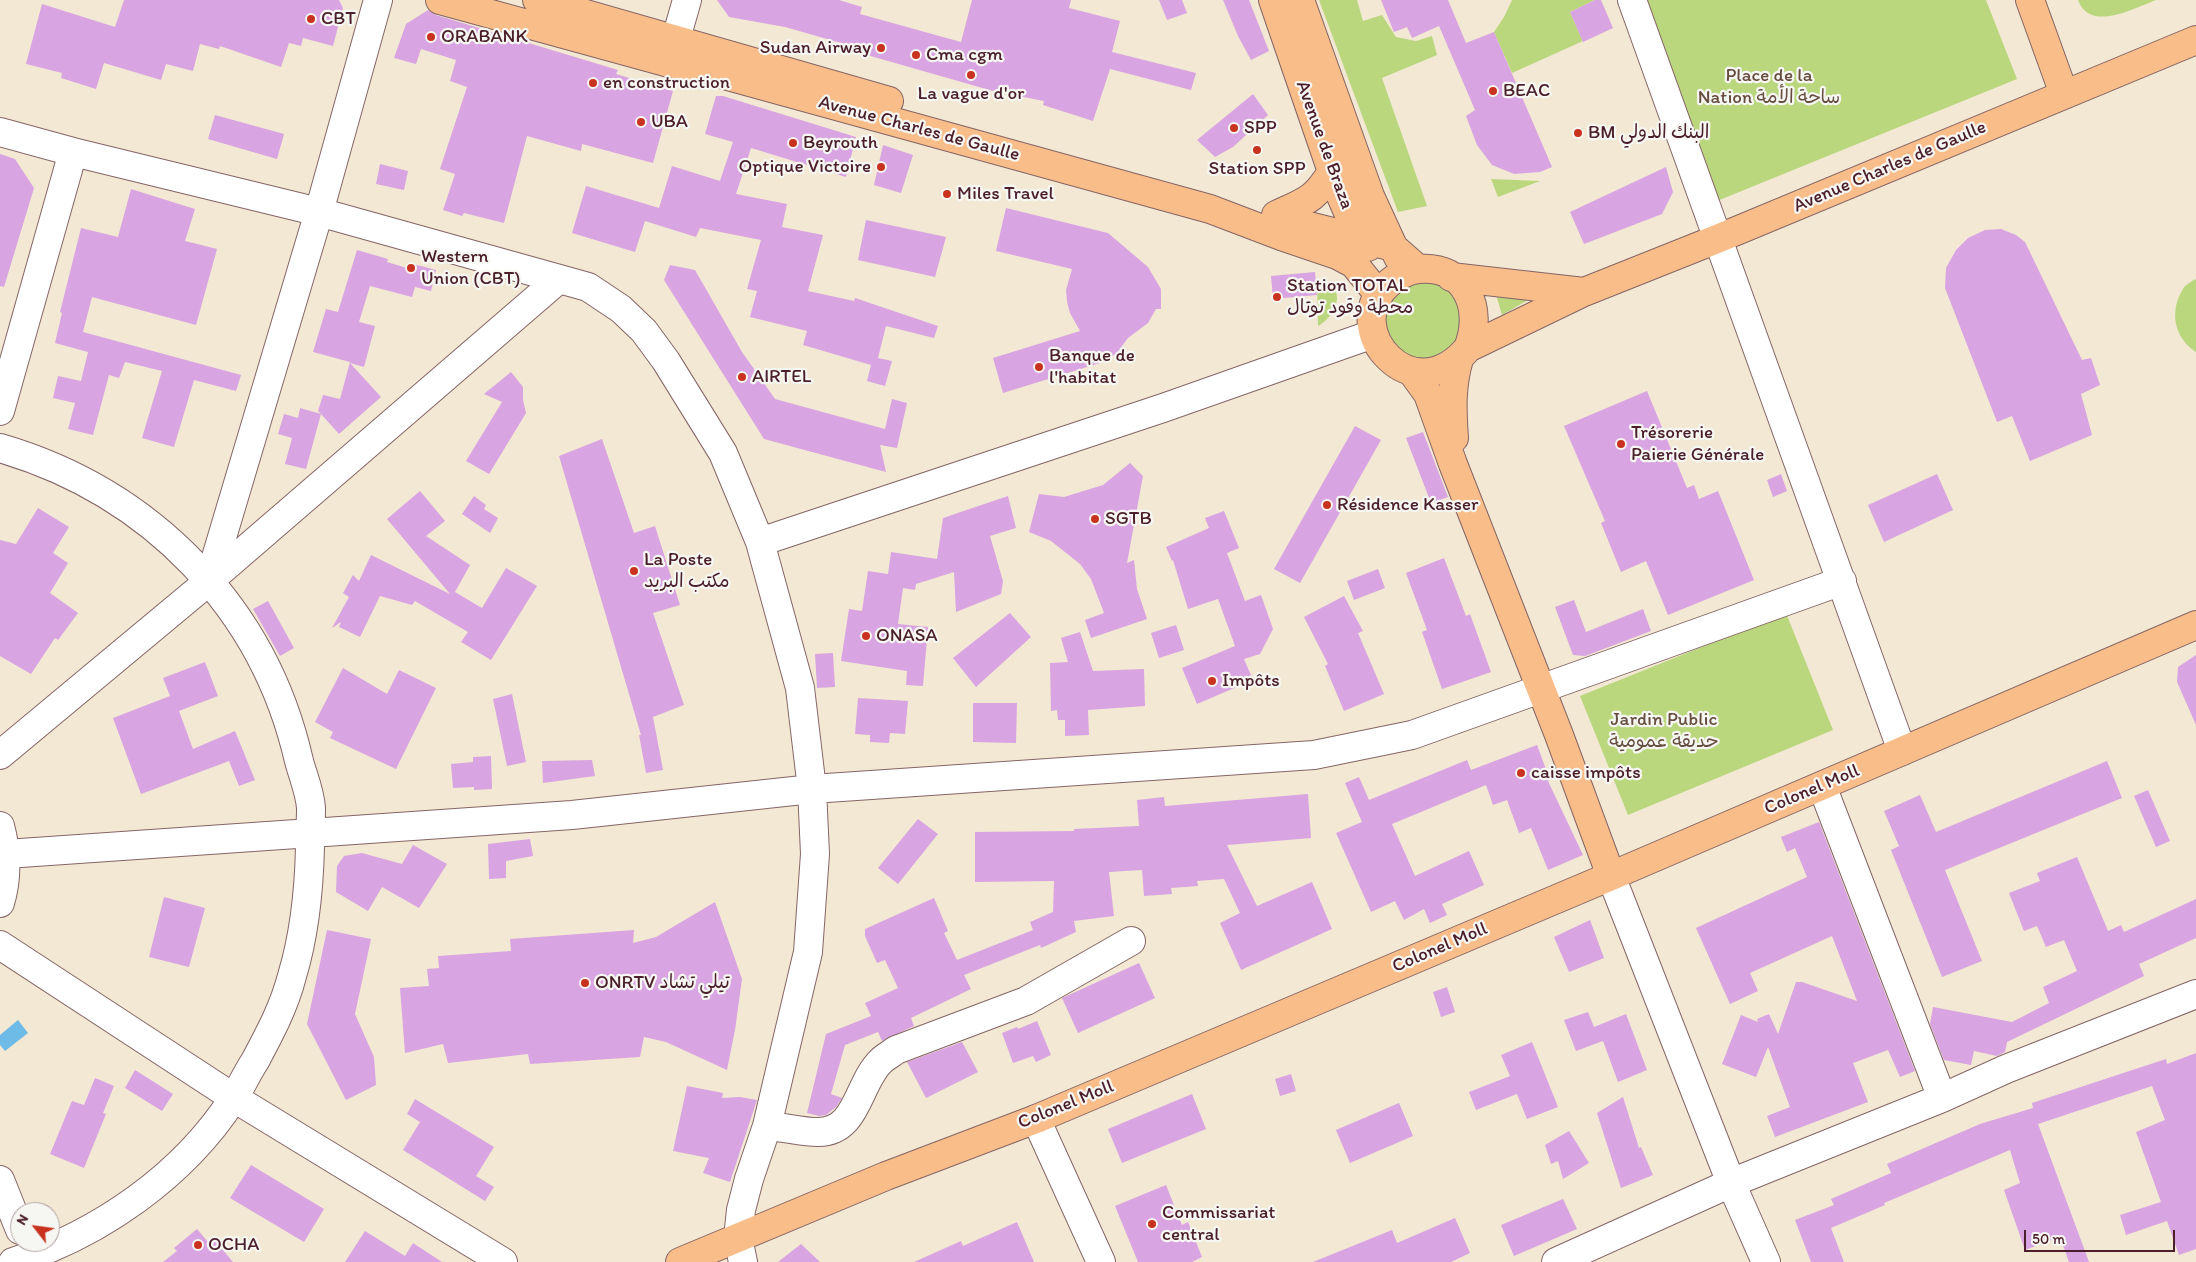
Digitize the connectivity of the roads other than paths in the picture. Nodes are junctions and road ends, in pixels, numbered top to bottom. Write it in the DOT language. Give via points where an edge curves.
graph roads {
  1 [pos="378,0"];
  2 [pos="440,0"];
  3 [pos="537,0"];
  4 [pos="687,0"];
  5 [pos="1273,0"];
  6 [pos="1300,0"];
  7 [pos="1632,0"];
  8 [pos="2030,0"];
  9 [pos="2196,40"];
  10 [pos="672,51"];
  11 [pos="2064,94"];
  12 [pos="0,132"];
  13 [pos="73,152"];
  14 [pos="1332,171"];
  15 [pos="319,212"];
  16 [pos="1276,214"];
  17 [pos="1717,239"];
  18 [pos="1365,240"];
  19 [pos="1394,246"];
  20 [pos="1451,277"];
  21 [pos="559,279"];
  22 [pos="1397,281"];
  23 [pos="1584,292"];
  24 [pos="1374,334"];
  25 [pos="1463,354"];
  26 [pos="1412,372"];
  27 [pos="0,411"];
  28 [pos="0,448"];
  29 [pos="1454,464"];
  30 [pos="760,542"];
  31 [pos="209,581"];
  32 [pos="1842,582"];
  33 [pos="2196,625"];
  34 [pos="1542,689"];
  35 [pos="1902,751"];
  36 [pos="0,755"];
  37 [pos="1822,786"];
  38 [pos="812,789"];
  39 [pos="0,826"];
  40 [pos="310,833"];
  41 [pos="6,854"];
  42 [pos="1611,876"];
  43 [pos="0,903"];
  44 [pos="1131,940"];
  45 [pos="0,945"];
  46 [pos="2196,994"];
  47 [pos="234,1098"];
  48 [pos="1942,1098"];
  49 [pos="1036,1118"];
  50 [pos="767,1126"];
  51 [pos="0,1180"];
  52 [pos="1731,1183"];
  53 [pos="10,1205"];
  54 [pos="740,1250"];
  55 [pos="25,1256"];
  56 [pos="503,1262"];
  57 [pos="680,1262"];
  58 [pos="1101,1262"];
  59 [pos="1556,1262"];
  60 [pos="1766,1262"];
  1 -- 15 [label="street"];
  2 -- 10 [label="main road, Avenue Charles de Gaulle"];
  3 -- 10 [label="main road, Avenue Charles de Gaulle"];
  4 -- 10 [label="street"];
  5 -- 14 [label="main road, Avenue de Braza"];
  6 -- 19 [label="main road, Avenue de Braza" via="1370,196"];
  7 -- 17 [label="street"];
  8 -- 11 [label="main road"];
  9 -- 11 [label="main road, Avenue Charles de Gaulle"];
  10 -- 16 [label="main road, Avenue Charles de Gaulle" via="1212,194"];
  10 -- 22 [label="main road, Avenue Charles de Gaulle" via="717,73 1210,209 1337,255 1354,264 1366,276"];
  11 -- 17 [label="main road, Avenue Charles de Gaulle"];
  12 -- 13 [label="street"];
  13 -- 15 [label="street"];
  13 -- 27 [label="street"];
  14 -- 16 [label="main road" via="1321,190 1309,200"];
  14 -- 18 [label="main road, Avenue de Braza" via="1342,201"];
  15 -- 21 [label="street"];
  15 -- 31 [label="street"];
  16 -- 18 [label="main road, Avenue Charles de Gaulle" via="1305,226"];
  17 -- 23 [label="main road, Avenue Charles de Gaulle"];
  17 -- 32 [label="street"];
  18 -- 19 [label="main road, Avenue Charles de Gaulle"];
  18 -- 22 [label="main road, Avenue de Braza"];
  19 -- 22 [label="main road"];
  20 -- 22 [label="main road" via="1436,270"];
  20 -- 23 [label="main road, Avenue Charles de Gaulle"];
  20 -- 25 [label="main road" via="1464,288 1472,301 1475,317 1474,333"];
  21 -- 30 [label="street" via="588,287 621,309 644,331 723,453"];
  21 -- 31 [label="street"];
  22 -- 24 [label="main road" via="1373,314"];
  23 -- 25 [label="main road, Avenue Charles de Gaulle"];
  24 -- 26 [label="main road" via="1381,351 1395,364"];
  24 -- 30 [label="street"];
  25 -- 26 [label="main road" via="1445,368 1429,373"];
  25 -- 29 [label="main road" via="1452,386"];
  26 -- 29 [label="main road" via="1428,394"];
  28 -- 31 [label="street" via="66,472 115,499 170,541"];
  29 -- 34 [label="main road"];
  30 -- 38 [label="street" via="800,688"];
  31 -- 36 [label="street"];
  31 -- 40 [label="street" via="245,630 279,696 306,782 311,806"];
  32 -- 34 [label="street"];
  32 -- 35 [label="street"];
  33 -- 35 [label="main road, Colonel Moll"];
  34 -- 38 [label="street" via="1412,735 1314,755"];
  34 -- 42 [label="main road"];
  35 -- 37 [label="main road, Colonel Moll"];
  37 -- 42 [label="main road, Colonel Moll"];
  37 -- 48 [label="street"];
  38 -- 40 [label="street" via="572,815"];
  38 -- 50 [label="street" via="815,854 808,952"];
  39 -- 41 [label="street"];
  40 -- 41 [label="street"];
  40 -- 47 [label="street" via="305,922 292,978 272,1031"];
  41 -- 43 [label="street"];
  42 -- 49 [label="main road, Colonel Moll"];
  42 -- 52 [label="street"];
  44 -- 50 [label="street" via="1026,1002 896,1050 880,1062 841,1127 818,1132"];
  45 -- 47 [label="street"];
  46 -- 48 [label="street" via="2006,1069"];
  47 -- 55 [label="street" via="186,1157 142,1194 95,1226"];
  47 -- 56 [label="street"];
  48 -- 52 [label="street"];
  49 -- 54 [label="main road, Colonel Moll" via="886,1176"];
  49 -- 58 [label="street"];
  50 -- 54 [label="street" via="741,1210"];
  51 -- 53 [label="street"];
  52 -- 59 [label="street"];
  52 -- 60 [label="street"];
  54 -- 57 [label="main road, Colonel Moll"];
}
